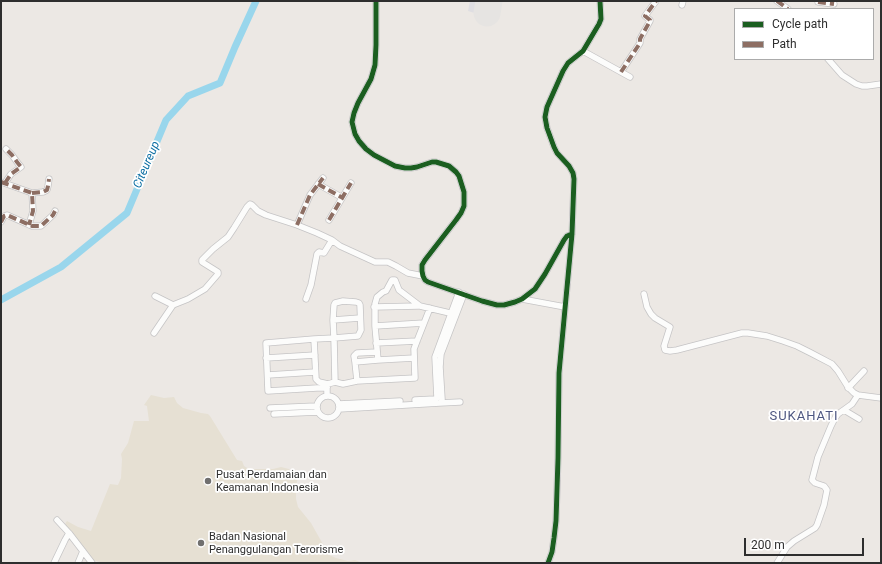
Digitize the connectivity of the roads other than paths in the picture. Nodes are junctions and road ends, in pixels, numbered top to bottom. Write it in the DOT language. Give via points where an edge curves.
graph roads {
  1 [pos="376,1"];
  2 [pos="600,1"];
  3 [pos="656,1"];
  4 [pos="776,1"];
  5 [pos="818,2"];
  6 [pos="834,4"];
  7 [pos="786,8"];
  8 [pos="583,52"];
  9 [pos="829,60"];
  10 [pos="621,72"];
  11 [pos="630,77"];
  12 [pos="881,84"];
  13 [pos="6,149"];
  14 [pos="323,178"];
  15 [pos="49,179"];
  16 [pos="3,182"];
  17 [pos="351,183"];
  18 [pos="318,184"];
  19 [pos="32,193"];
  20 [pos="341,197"];
  21 [pos="56,211"];
  22 [pos="329,220"];
  23 [pos="1,222"];
  24 [pos="297,224"];
  25 [pos="29,225"];
  26 [pos="572,234"];
  27 [pos="332,240"];
  28 [pos="422,276"];
  29 [pos="399,290"];
  30 [pos="386,291"];
  31 [pos="461,293"];
  32 [pos="644,294"];
  33 [pos="155,296"];
  34 [pos="306,299"];
  35 [pos="522,299"];
  36 [pos="173,305"];
  37 [pos="420,306"];
  38 [pos="374,307"];
  39 [pos="565,307"];
  40 [pos="430,308"];
  41 [pos="453,313"];
  42 [pos="360,318"];
  43 [pos="333,320"];
  44 [pos="424,323"];
  45 [pos="375,326"];
  46 [pos="154,333"];
  47 [pos="334,338"];
  48 [pos="314,339"];
  49 [pos="417,341"];
  50 [pos="376,343"];
  51 [pos="377,352"];
  52 [pos="315,355"];
  53 [pos="266,358"];
  54 [pos="414,358"];
  55 [pos="378,360"];
  56 [pos="355,362"];
  57 [pos="864,371"];
  58 [pos="315,372"];
  59 [pos="268,375"];
  60 [pos="357,381"];
  61 [pos="335,382"];
  62 [pos="327,386"];
  63 [pos="848,388"];
  64 [pos="858,395"];
  65 [pos="327,396"];
  66 [pos="881,398"];
  67 [pos="460,402"];
  68 [pos="440,403"];
  69 [pos="339,407"];
  70 [pos="270,408"];
  71 [pos="317,409"];
  72 [pos="844,410"];
  73 [pos="274,414"];
  74 [pos="859,419"];
  75 [pos="57,520"];
  76 [pos="69,533"];
  77 [pos="83,551"];
  78 [pos="54,563"];
  79 [pos="78,563"];
  80 [pos="92,563"];
  81 [pos="548,563"];
  82 [pos="777,563"];
  1 -- 28 [label="street" via="374,72 354,113 355,134 366,149 395,166 411,168 436,162 449,166 459,176 464,192 464,206 425,260 422,265"];
  2 -- 8 [label="street" via="600,21"];
  3 -- 10 [label="street" via="645,16 650,21 640,43"];
  4 -- 7 [label="street"];
  5 -- 6 [label="street"];
  8 -- 10 [label="street"];
  8 -- 26 [label="street" via="563,71 545,117 554,147 570,166 574,176"];
  9 -- 12 [label="street" via="842,75 856,84"];
  10 -- 11 [label="street"];
  13 -- 16 [label="street" via="21,167"];
  14 -- 18 [label="street"];
  15 -- 19 [label="street" via="47,190"];
  16 -- 19 [label="street"];
  17 -- 20 [label="street"];
  18 -- 20 [label="street"];
  18 -- 24 [label="street"];
  19 -- 25 [label="street" via="33,211"];
  20 -- 22 [label="street"];
  21 -- 25 [label="street" via="41,226"];
  23 -- 25 [label="street" via="7,215"];
  24 -- 27 [label="street"];
  24 -- 36 [label="street" via="266,216 249,205 228,237 202,260 218,274 205,289"];
  26 -- 35 [label="street" via="567,236 536,289"];
  26 -- 39 [label="street"];
  27 -- 28 [label="street" via="375,262 388,262 408,273"];
  27 -- 34 [label="street" via="324,254 317,254"];
  28 -- 31 [label="street" via="428,282"];
  29 -- 30 [label="street"];
  29 -- 30 [label="street" via="394,280"];
  29 -- 37 [label="street"];
  30 -- 38 [label="street" via="377,297"];
  31 -- 35 [label="street" via="498,305"];
  31 -- 41 [label="street"];
  32 -- 63 [label="street" via="651,314 670,327 665,350 677,350 742,333 767,336 797,346 832,364"];
  33 -- 36 [label="street"];
  35 -- 39 [label="street"];
  36 -- 46 [label="street"];
  37 -- 38 [label="street"];
  37 -- 40 [label="street"];
  38 -- 45 [label="street"];
  39 -- 81 [label="street" via="559,373 556,521"];
  40 -- 41 [label="street"];
  40 -- 44 [label="street"];
  41 -- 68 [label="street" via="441,354"];
  41 -- 69 [label="street" via="435,357 436,398"];
  42 -- 43 [label="street"];
  42 -- 43 [label="street" via="359,303 343,301 334,305"];
  42 -- 47 [label="street" via="361,330 358,336"];
  43 -- 47 [label="street"];
  44 -- 45 [label="street"];
  44 -- 49 [label="street"];
  45 -- 50 [label="street"];
  47 -- 48 [label="street"];
  47 -- 61 [label="street"];
  48 -- 52 [label="street"];
  48 -- 53 [label="street" via="267,343"];
  49 -- 50 [label="street"];
  49 -- 54 [label="street"];
  50 -- 51 [label="street"];
  51 -- 55 [label="street"];
  51 -- 56 [label="street" via="357,353 354,356"];
  52 -- 53 [label="street"];
  52 -- 58 [label="street"];
  53 -- 59 [label="street"];
  54 -- 55 [label="street"];
  54 -- 60 [label="street" via="414,379"];
  55 -- 56 [label="street"];
  56 -- 60 [label="street"];
  57 -- 63 [label="street"];
  58 -- 59 [label="street"];
  58 -- 62 [label="street" via="317,381"];
  59 -- 62 [label="street" via="268,391"];
  60 -- 61 [label="street" via="343,384"];
  61 -- 62 [label="street"];
  62 -- 65 [label="street"];
  63 -- 64 [label="street"];
  64 -- 66 [label="street"];
  64 -- 72 [label="street"];
  65 -- 69 [label="street" via="334,398"];
  65 -- 71 [label="street" via="318,401"];
  67 -- 68 [label="street"];
  68 -- 69 [label="street"];
  69 -- 71 [label="street" via="337,413 330,418 321,416"];
  70 -- 71 [label="street"];
  71 -- 73 [label="street"];
  72 -- 74 [label="street"];
  72 -- 82 [label="street" via="838,414 831,426 812,478 813,482 827,490 817,525 787,547"];
  75 -- 76 [label="street"];
  76 -- 77 [label="street"];
  76 -- 78 [label="street"];
  77 -- 79 [label="street"];
  77 -- 80 [label="street"];
}
